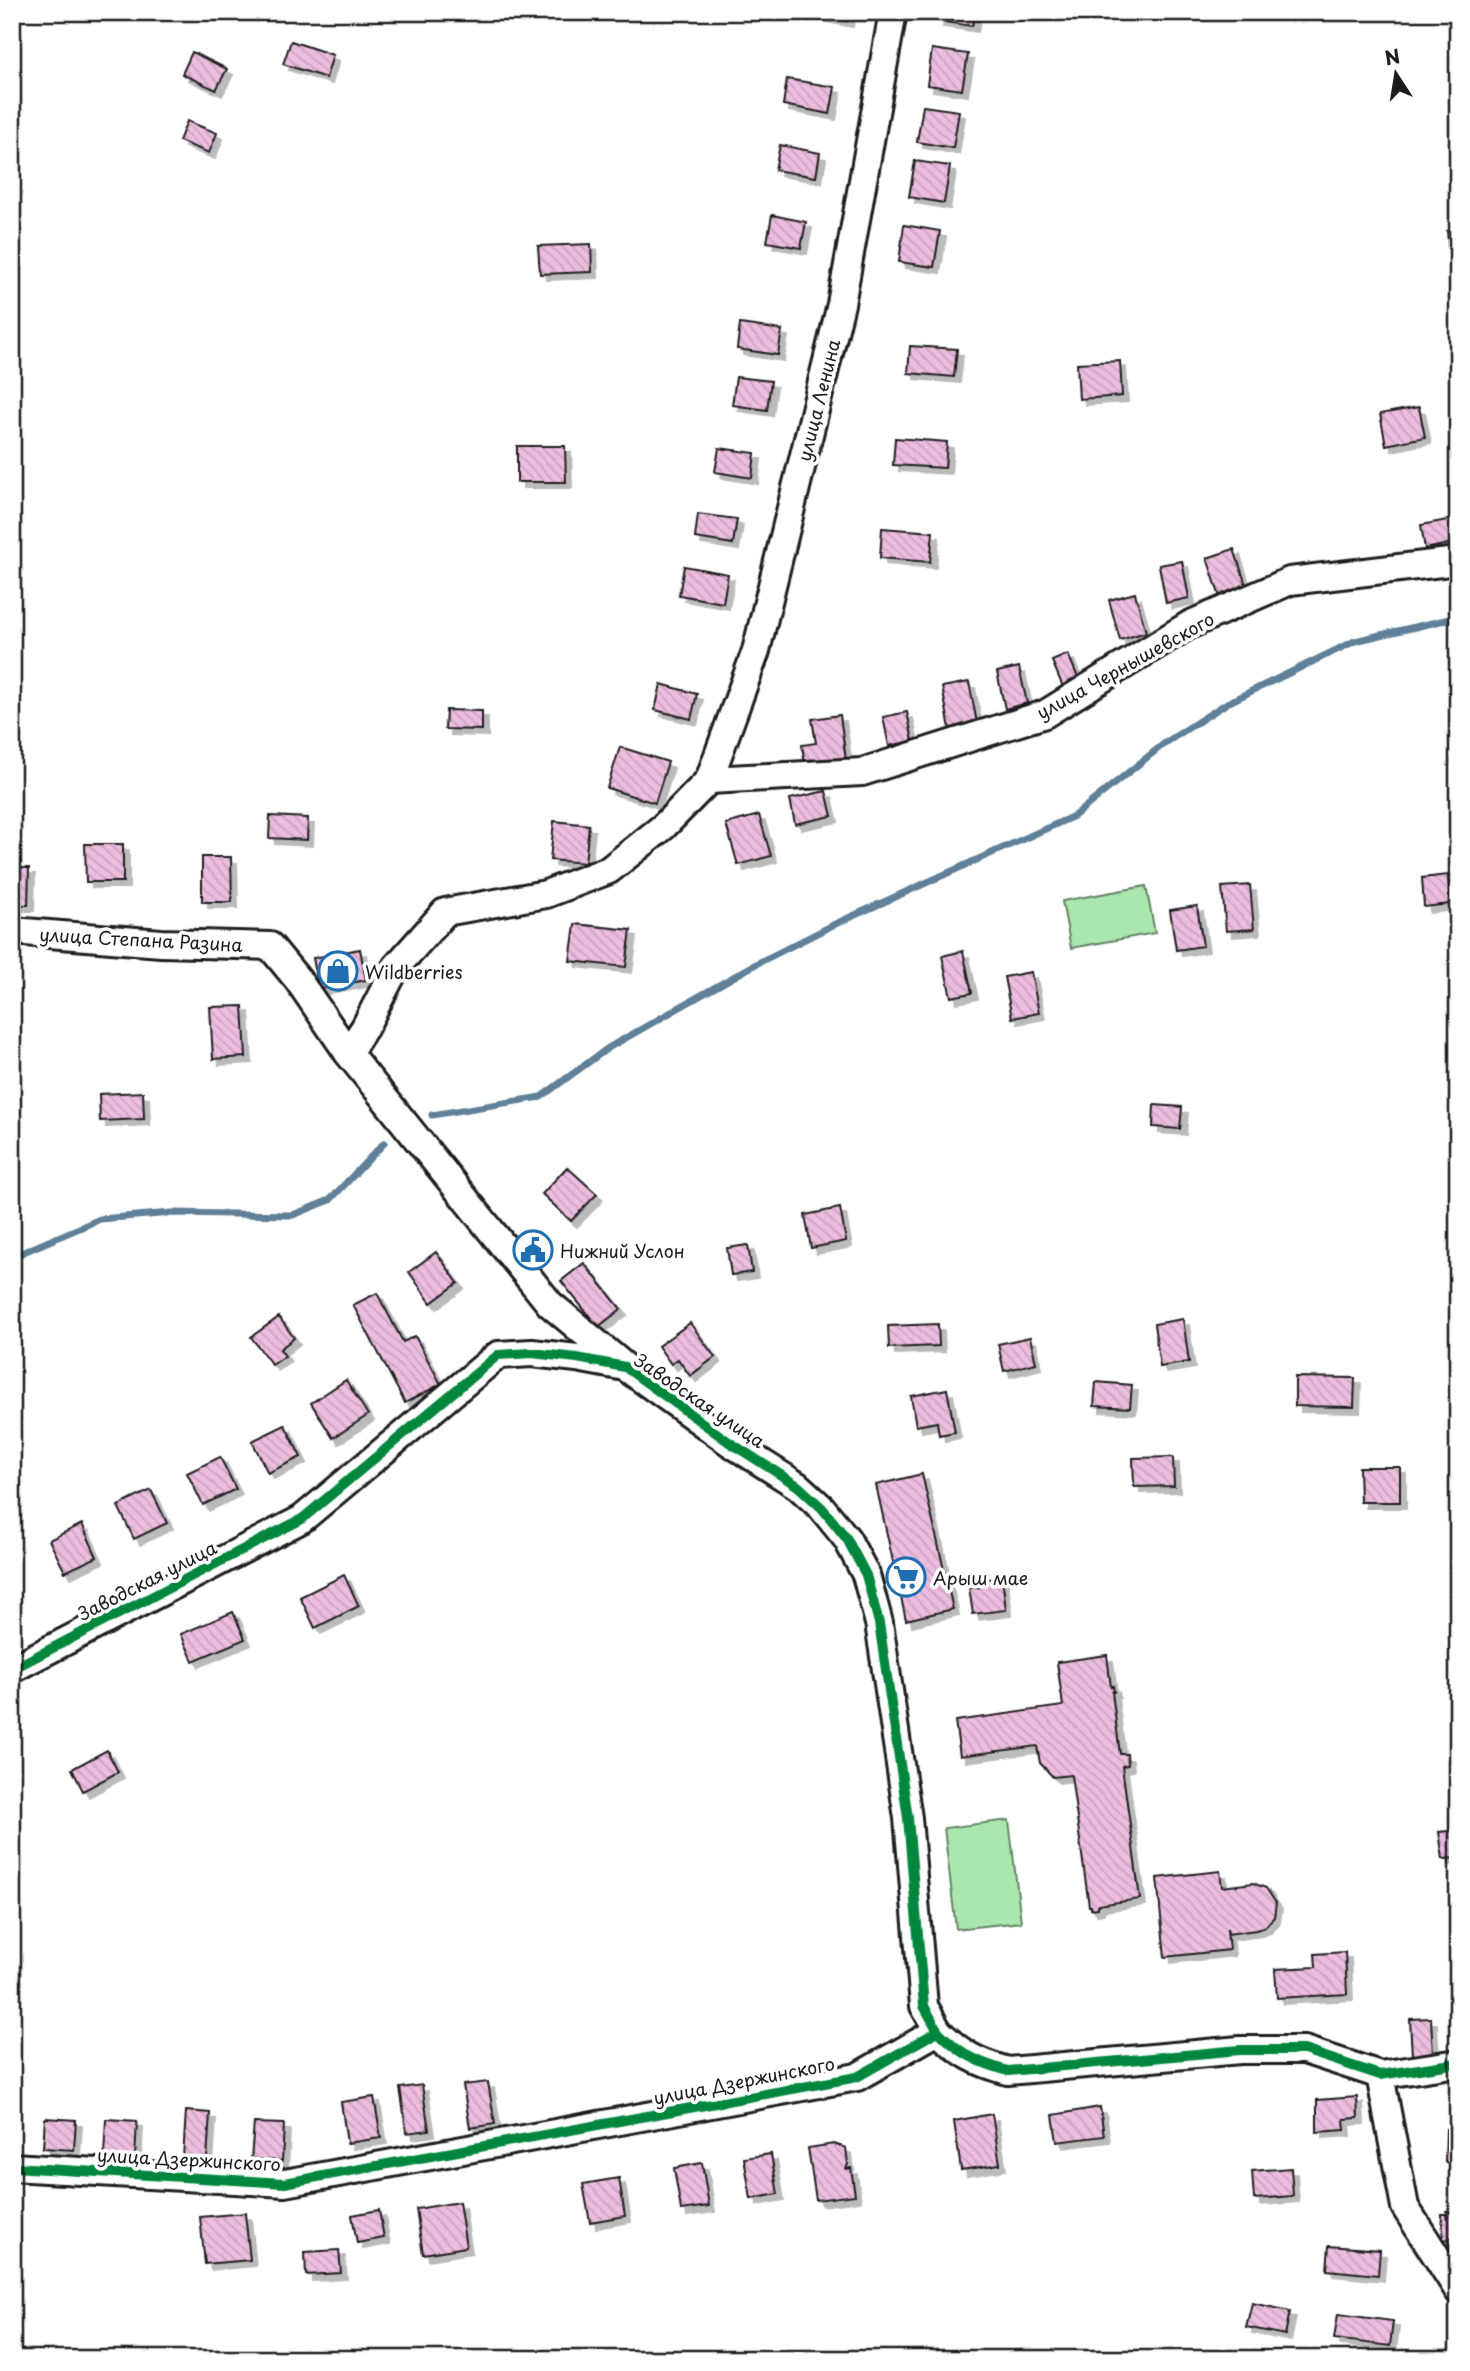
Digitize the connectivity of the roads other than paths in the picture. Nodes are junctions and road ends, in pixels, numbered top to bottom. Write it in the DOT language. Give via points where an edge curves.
graph roads {
  1 [pos="893,12"];
  2 [pos="1458,561"];
  3 [pos="709,780"];
  4 [pos="12,931"];
  5 [pos="348,1053"];
  6 [pos="625,1367"];
  7 [pos="12,1669"];
  8 [pos="938,2031"];
  9 [pos="1458,2063"];
  10 [pos="1380,2075"];
  11 [pos="12,2167"];
  12 [pos="1458,2290"];
  1 -- 3 [label="street, улица Ленина" via="841,304 756,651"];
  2 -- 3 [label="street, улица Чернышевского" via="1290,581 1189,625 1045,714 862,772"];
  3 -- 5 [label="street" via="663,827 609,870 546,894 445,912 396,967"];
  4 -- 5 [label="street, улица Степана Разина" via="270,946"];
  5 -- 6 [label="street" via="550,1304"];
  6 -- 7 [label="street, Заводская улица" via="532,1353 498,1355 302,1519"];
  6 -- 8 [label="street, Заводская улица" via="798,1486 847,1539 866,1575 879,1623 908,1818 924,2006"];
  8 -- 10 [label="street" via="978,2062 1008,2071 1240,2050 1304,2050"];
  8 -- 11 [label="street, улица Дзержинского" via="857,2077 285,2183"];
  9 -- 10 [label="street"];
  10 -- 12 [label="street" via="1405,2207"];
}
